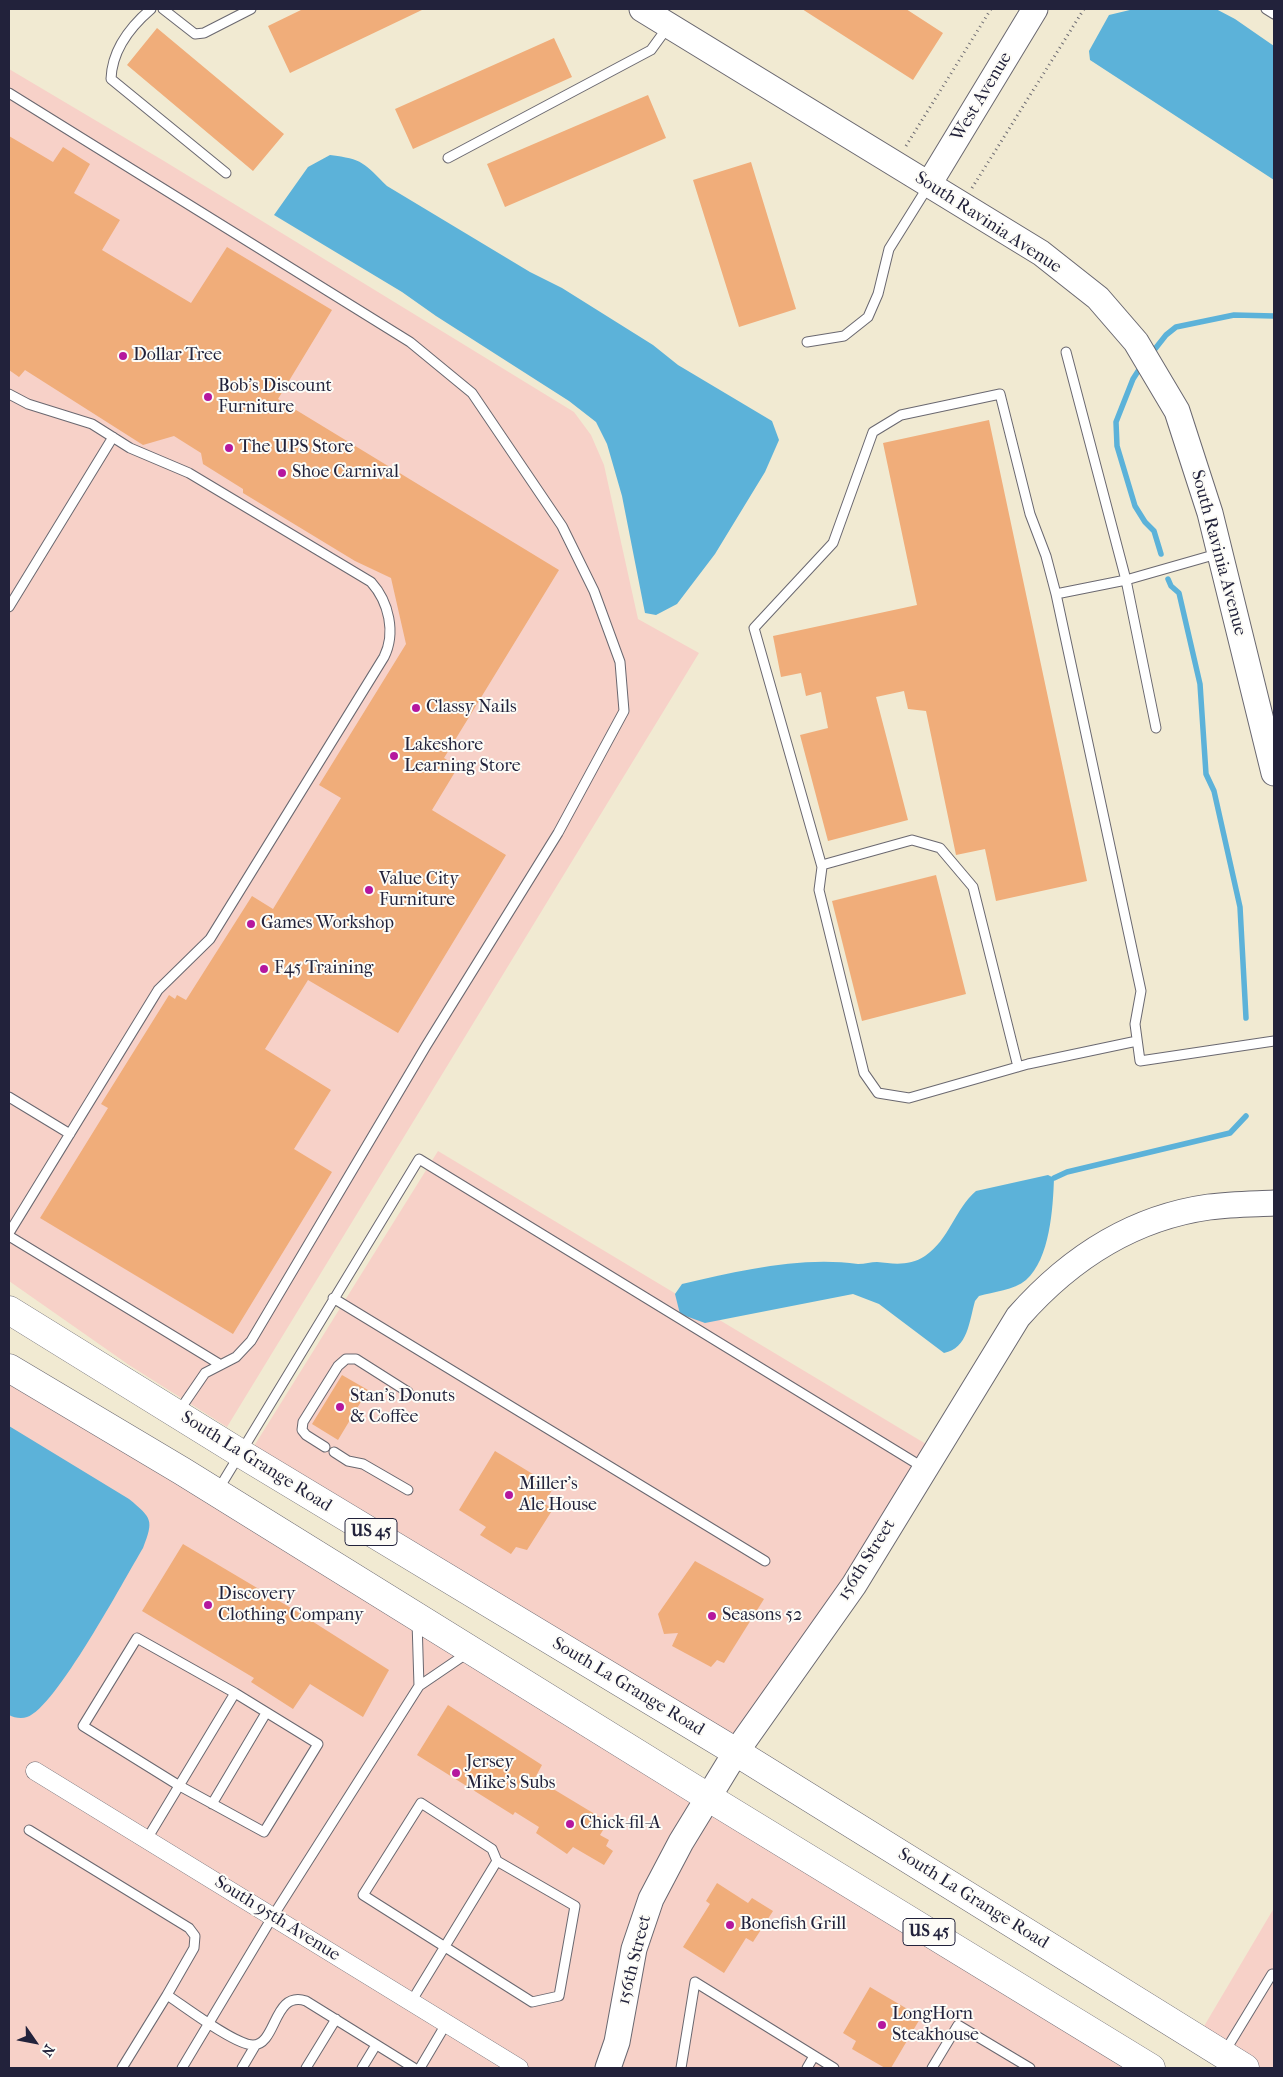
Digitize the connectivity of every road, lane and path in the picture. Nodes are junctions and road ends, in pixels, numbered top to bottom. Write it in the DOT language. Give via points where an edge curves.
graph roads {
  1 [pos="151,9"];
  2 [pos="163,9"];
  3 [pos="251,9"];
  4 [pos="642,9"];
  5 [pos="991,9"];
  6 [pos="1035,9"];
  7 [pos="1084,9"];
  8 [pos="1266,9"];
  9 [pos="1274,14"];
  10 [pos="669,26"];
  11 [pos="9,93"];
  12 [pos="448,158"];
  13 [pos="895,164"];
  14 [pos="226,173"];
  15 [pos="929,184"];
  16 [pos="961,204"];
  17 [pos="807,342"];
  18 [pos="1066,352"];
  19 [pos="9,394"];
  20 [pos="113,437"];
  21 [pos="1220,553"];
  22 [pos="1126,580"];
  23 [pos="1056,594"];
  24 [pos="9,607"];
  25 [pos="1156,728"];
  26 [pos="1274,773"];
  27 [pos="822,865"];
  28 [pos="1137,1041"];
  29 [pos="1274,1041"];
  30 [pos="1018,1067"];
  31 [pos="9,1097"];
  32 [pos="70,1134"];
  33 [pos="1274,1203"];
  34 [pos="9,1235"];
  35 [pos="333,1298"];
  36 [pos="9,1310"];
  37 [pos="221,1365"];
  38 [pos="9,1368"];
  39 [pos="408,1392"];
  40 [pos="177,1413"];
  41 [pos="325,1447"];
  42 [pos="334,1452"];
  43 [pos="240,1453"];
  44 [pos="924,1468"];
  45 [pos="408,1490"];
  46 [pos="216,1493"];
  47 [pos="765,1561"];
  48 [pos="417,1617"];
  49 [pos="471,1650"];
  50 [pos="419,1686"];
  51 [pos="235,1694"];
  52 [pos="266,1713"];
  53 [pos="736,1752"];
  54 [pos="35,1771"];
  55 [pos="178,1785"];
  56 [pos="706,1796"];
  57 [pos="212,1804"];
  58 [pos="29,1830"];
  59 [pos="147,1839"];
  60 [pos="498,1862"];
  61 [pos="273,1916"];
  62 [pos="445,1947"];
  63 [pos="1274,1974"];
  64 [pos="167,1995"];
  65 [pos="411,2002"];
  66 [pos="336,2020"];
  67 [pos="209,2023"];
  68 [pos="446,2024"];
  69 [pos="376,2045"];
  70 [pos="255,2046"];
  71 [pos="814,2056"];
  72 [pos="1234,2061"];
  73 [pos="122,2068"];
  74 [pos="182,2068"];
  75 [pos="242,2068"];
  76 [pos="306,2068"];
  77 [pos="362,2068"];
  78 [pos="414,2068"];
  79 [pos="420,2068"];
  80 [pos="519,2068"];
  81 [pos="608,2068"];
  82 [pos="681,2068"];
  83 [pos="807,2068"];
  84 [pos="834,2068"];
  85 [pos="932,2068"];
  86 [pos="1030,2068"];
  87 [pos="1151,2068"];
  1 -- 14 [label="lane" via="131,27 111,64 111,79"];
  2 -- 3 [label="lane" via="195,34 204,33"];
  4 -- 10 [label="street, South Ravinia Avenue"];
  5 -- 13 [label="path"];
  6 -- 15 [label="street, West Avenue"];
  7 -- 16 [label="path"];
  8 -- 9 [label="lane"];
  10 -- 12 [label="lane" via="651,50"];
  10 -- 13 [label="street, South Ravinia Avenue"];
  11 -- 37 [label="lane" via="410,342 472,393 562,526 594,591 620,662 624,711 558,834 421,1054 251,1341 236,1357"];
  13 -- 15 [label="street, South Ravinia Avenue"];
  15 -- 16 [label="street, South Ravinia Avenue"];
  15 -- 17 [label="lane" via="889,249 878,294 868,317 844,336"];
  16 -- 21 [label="street, South Ravinia Avenue" via="1041,254 1098,298 1136,342 1177,411"];
  18 -- 22 [label="lane"];
  19 -- 20 [label="lane" via="28,404 92,424"];
  20 -- 24 [label="lane"];
  20 -- 32 [label="lane" via="130,448 189,473 371,582 386,610 391,637 384,657 210,939 158,990"];
  21 -- 22 [label="lane"];
  21 -- 26 [label="street, South Ravinia Avenue"];
  22 -- 23 [label="lane"];
  22 -- 25 [label="lane"];
  23 -- 27 [label="lane" via="1030,514 1000,394 901,415 873,432 833,543 754,628"];
  23 -- 28 [label="lane" via="1141,991 1135,1024"];
  27 -- 30 [label="lane" via="912,840 940,848 973,887"];
  27 -- 30 [label="lane" via="819,890 864,1073 878,1093 909,1098"];
  28 -- 29 [label="lane" via="1140,1061"];
  28 -- 30 [label="lane"];
  31 -- 32 [label="lane"];
  32 -- 34 [label="lane"];
  33 -- 44 [label="street, 156th Street" via="1209,1207 1149,1222 1116,1236 1084,1256 1044,1288 1018,1317"];
  34 -- 37 [label="lane"];
  35 -- 43 [label="lane"];
  35 -- 44 [label="lane" via="419,1159"];
  35 -- 47 [label="lane"];
  36 -- 40 [label="highway, South La Grange Road / US 45"];
  37 -- 40 [label="lane" via="205,1373"];
  38 -- 46 [label="highway, US 45"];
  39 -- 41 [label="lane" via="356,1359 346,1360 338,1366 302,1430"];
  40 -- 43 [label="highway, South La Grange Road / US 45"];
  42 -- 45 [label="lane" via="348,1461 363,1464"];
  43 -- 46 [label="lane"];
  43 -- 53 [label="highway, South La Grange Road / US 45"];
  44 -- 53 [label="street, 156th Street" via="854,1585"];
  46 -- 48 [label="highway, US 45"];
  48 -- 49 [label="highway, US 45"];
  48 -- 50 [label="lane"];
  49 -- 50 [label="lane"];
  49 -- 56 [label="highway, US 45"];
  50 -- 61 [label="lane"];
  51 -- 52 [label="lane"];
  51 -- 55 [label="lane"];
  51 -- 55 [label="lane" via="137,1638 83,1726"];
  52 -- 57 [label="lane"];
  52 -- 57 [label="lane" via="318,1744 264,1832"];
  53 -- 56 [label="street, 156th Street"];
  53 -- 72 [label="highway, South La Grange Road / US 45"];
  54 -- 59 [label="street, South 95th Avenue"];
  55 -- 57 [label="lane"];
  55 -- 59 [label="lane"];
  56 -- 81 [label="street, 156th Street" via="651,1899 634,1949 617,2042"];
  56 -- 87 [label="highway, US 45"];
  58 -- 64 [label="lane" via="189,1928 195,1936 194,1948"];
  59 -- 61 [label="street, South 95th Avenue"];
  60 -- 62 [label="lane"];
  60 -- 62 [label="lane" via="492,1849 420,1803 363,1894"];
  60 -- 62 [label="lane" via="574,1906 559,1996 532,2002"];
  61 -- 65 [label="street, South 95th Avenue"];
  61 -- 67 [label="lane"];
  62 -- 65 [label="lane"];
  63 -- 72 [label="lane"];
  64 -- 67 [label="lane"];
  64 -- 73 [label="lane"];
  65 -- 68 [label="street, South 95th Avenue"];
  66 -- 69 [label="lane"];
  66 -- 70 [label="lane" via="297,1998 291,2000 263,2041"];
  66 -- 76 [label="lane"];
  67 -- 70 [label="lane"];
  67 -- 74 [label="lane"];
  68 -- 79 [label="lane"];
  68 -- 80 [label="street, South 95th Avenue"];
  69 -- 77 [label="lane"];
  69 -- 78 [label="lane"];
  70 -- 75 [label="lane"];
  71 -- 82 [label="lane" via="695,1982"];
  71 -- 83 [label="lane"];
  71 -- 84 [label="lane"];
  85 -- 86 [label="lane" via="958,2025"];
}
